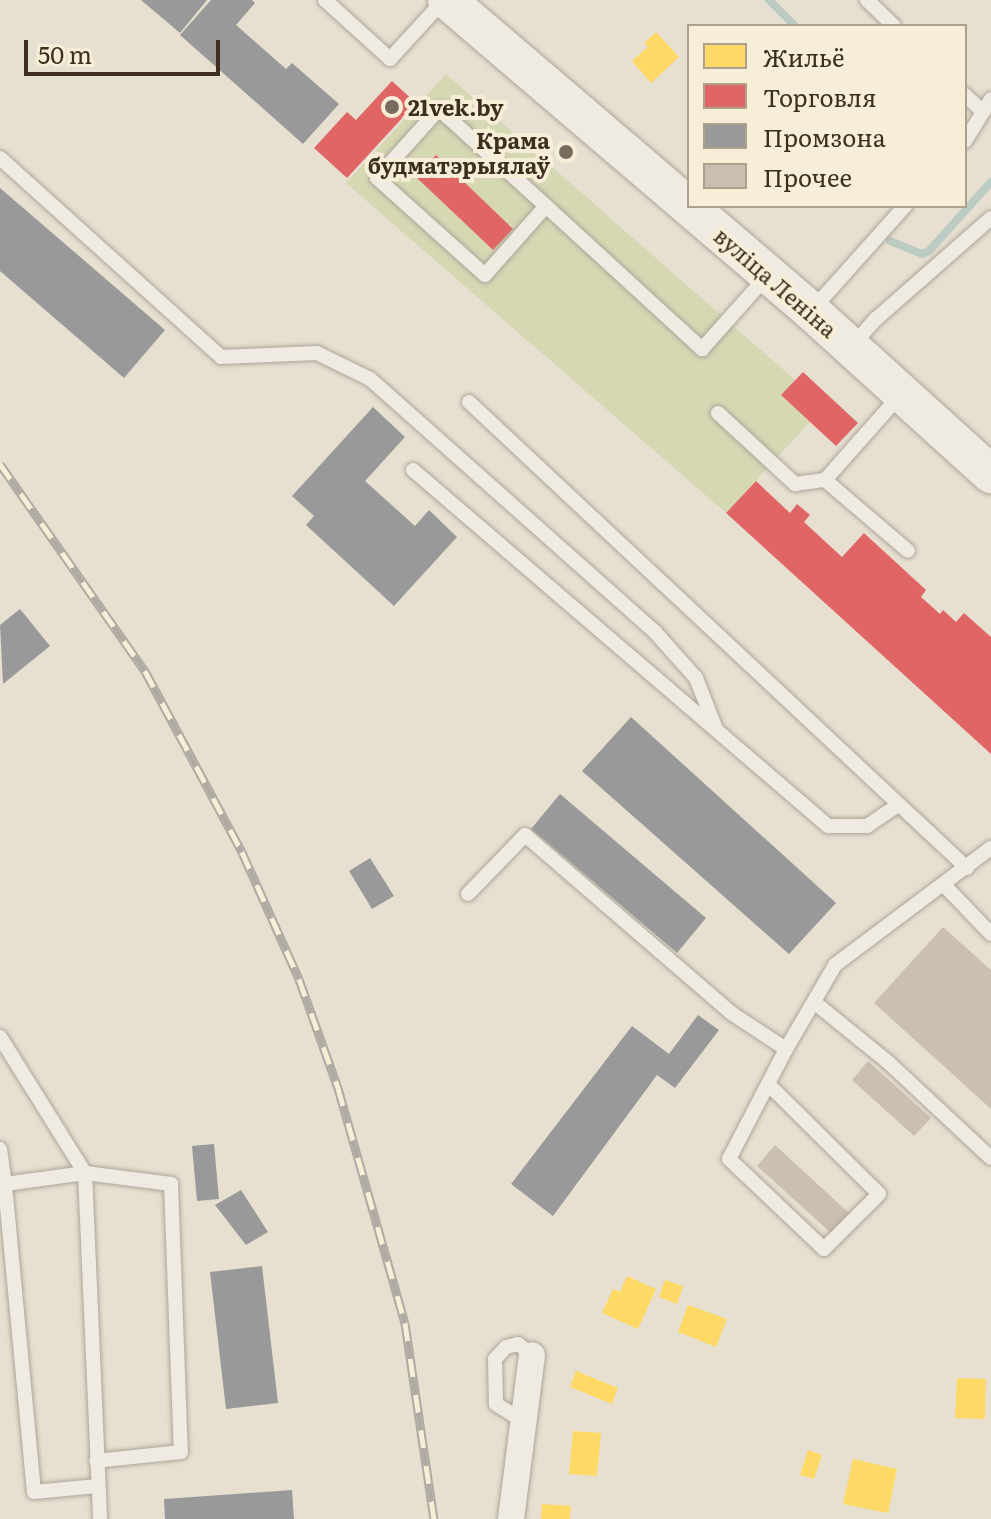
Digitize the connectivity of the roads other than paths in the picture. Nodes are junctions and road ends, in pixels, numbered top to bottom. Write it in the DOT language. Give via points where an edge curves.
graph roads {
  1 [pos="325,0"];
  2 [pos="446,0"];
  3 [pos="867,0"];
  4 [pos="892,24"];
  5 [pos="967,96"];
  6 [pos="987,106"];
  7 [pos="967,138"];
  8 [pos="0,158"];
  9 [pos="687,205"];
  10 [pos="546,206"];
  11 [pos="690,208"];
  12 [pos="903,208"];
  13 [pos="991,218"];
  14 [pos="769,275"];
  15 [pos="811,311"];
  16 [pos="852,347"];
  17 [pos="902,393"];
  18 [pos="469,402"];
  19 [pos="718,413"];
  20 [pos="413,470"];
  21 [pos="991,474"];
  22 [pos="825,480"];
  23 [pos="908,551"];
  24 [pos="716,729"];
  25 [pos="898,805"];
  26 [pos="991,848"];
  27 [pos="967,868"];
  28 [pos="944,885"];
  29 [pos="468,894"];
  30 [pos="991,934"];
  31 [pos="814,1002"];
  32 [pos="0,1037"];
  33 [pos="786,1049"];
  34 [pos="768,1084"];
  35 [pos="0,1149"];
  36 [pos="991,1158"];
  37 [pos="85,1173"];
  38 [pos="5,1184"];
  39 [pos="532,1355"];
  40 [pos="523,1421"];
  41 [pos="96,1461"];
  42 [pos="97,1486"];
  43 [pos="100,1519"];
  44 [pos="511,1519"];
  1 -- 2 [label="lane" via="390,59"];
  2 -- 9 [label="main road, вуліца Леніна"];
  3 -- 4 [label="lane"];
  5 -- 6 [label="lane"];
  6 -- 7 [label="lane"];
  8 -- 24 [label="lane" via="221,357 317,353 370,379 655,632 696,678"];
  10 -- 10 [label="lane" via="439,109 377,178 485,275"];
  10 -- 14 [label="lane" via="702,349"];
  11 -- 14 [label="main road, вуліца Леніна"];
  12 -- 15 [label="lane"];
  13 -- 16 [label="lane" via="876,319"];
  14 -- 15 [label="main road, вуліца Леніна"];
  15 -- 16 [label="main road, вуліца Леніна"];
  16 -- 17 [label="main road, вуліца Леніна"];
  17 -- 21 [label="main road, вуліца Леніна"];
  17 -- 22 [label="lane"];
  18 -- 25 [label="lane"];
  19 -- 22 [label="lane" via="795,484"];
  20 -- 24 [label="lane"];
  22 -- 23 [label="lane"];
  24 -- 25 [label="lane" via="828,826 867,826"];
  25 -- 27 [label="lane"];
  26 -- 27 [label="lane"];
  27 -- 28 [label="lane"];
  28 -- 30 [label="lane"];
  28 -- 31 [label="lane" via="835,965"];
  29 -- 33 [label="lane" via="525,835 731,1013"];
  31 -- 33 [label="lane"];
  31 -- 36 [label="lane"];
  32 -- 37 [label="lane"];
  33 -- 34 [label="lane"];
  34 -- 34 [label="lane" via="729,1159 824,1249 879,1194"];
  35 -- 38 [label="lane"];
  37 -- 38 [label="lane"];
  37 -- 41 [label="lane"];
  37 -- 41 [label="lane" via="171,1184 181,1452"];
  38 -- 42 [label="lane" via="34,1492"];
  39 -- 40 [label="street"];
  39 -- 40 [label="lane" via="518,1344 506,1347 495,1359 496,1404"];
  40 -- 44 [label="street"];
  41 -- 42 [label="lane"];
  42 -- 43 [label="lane"];
}
